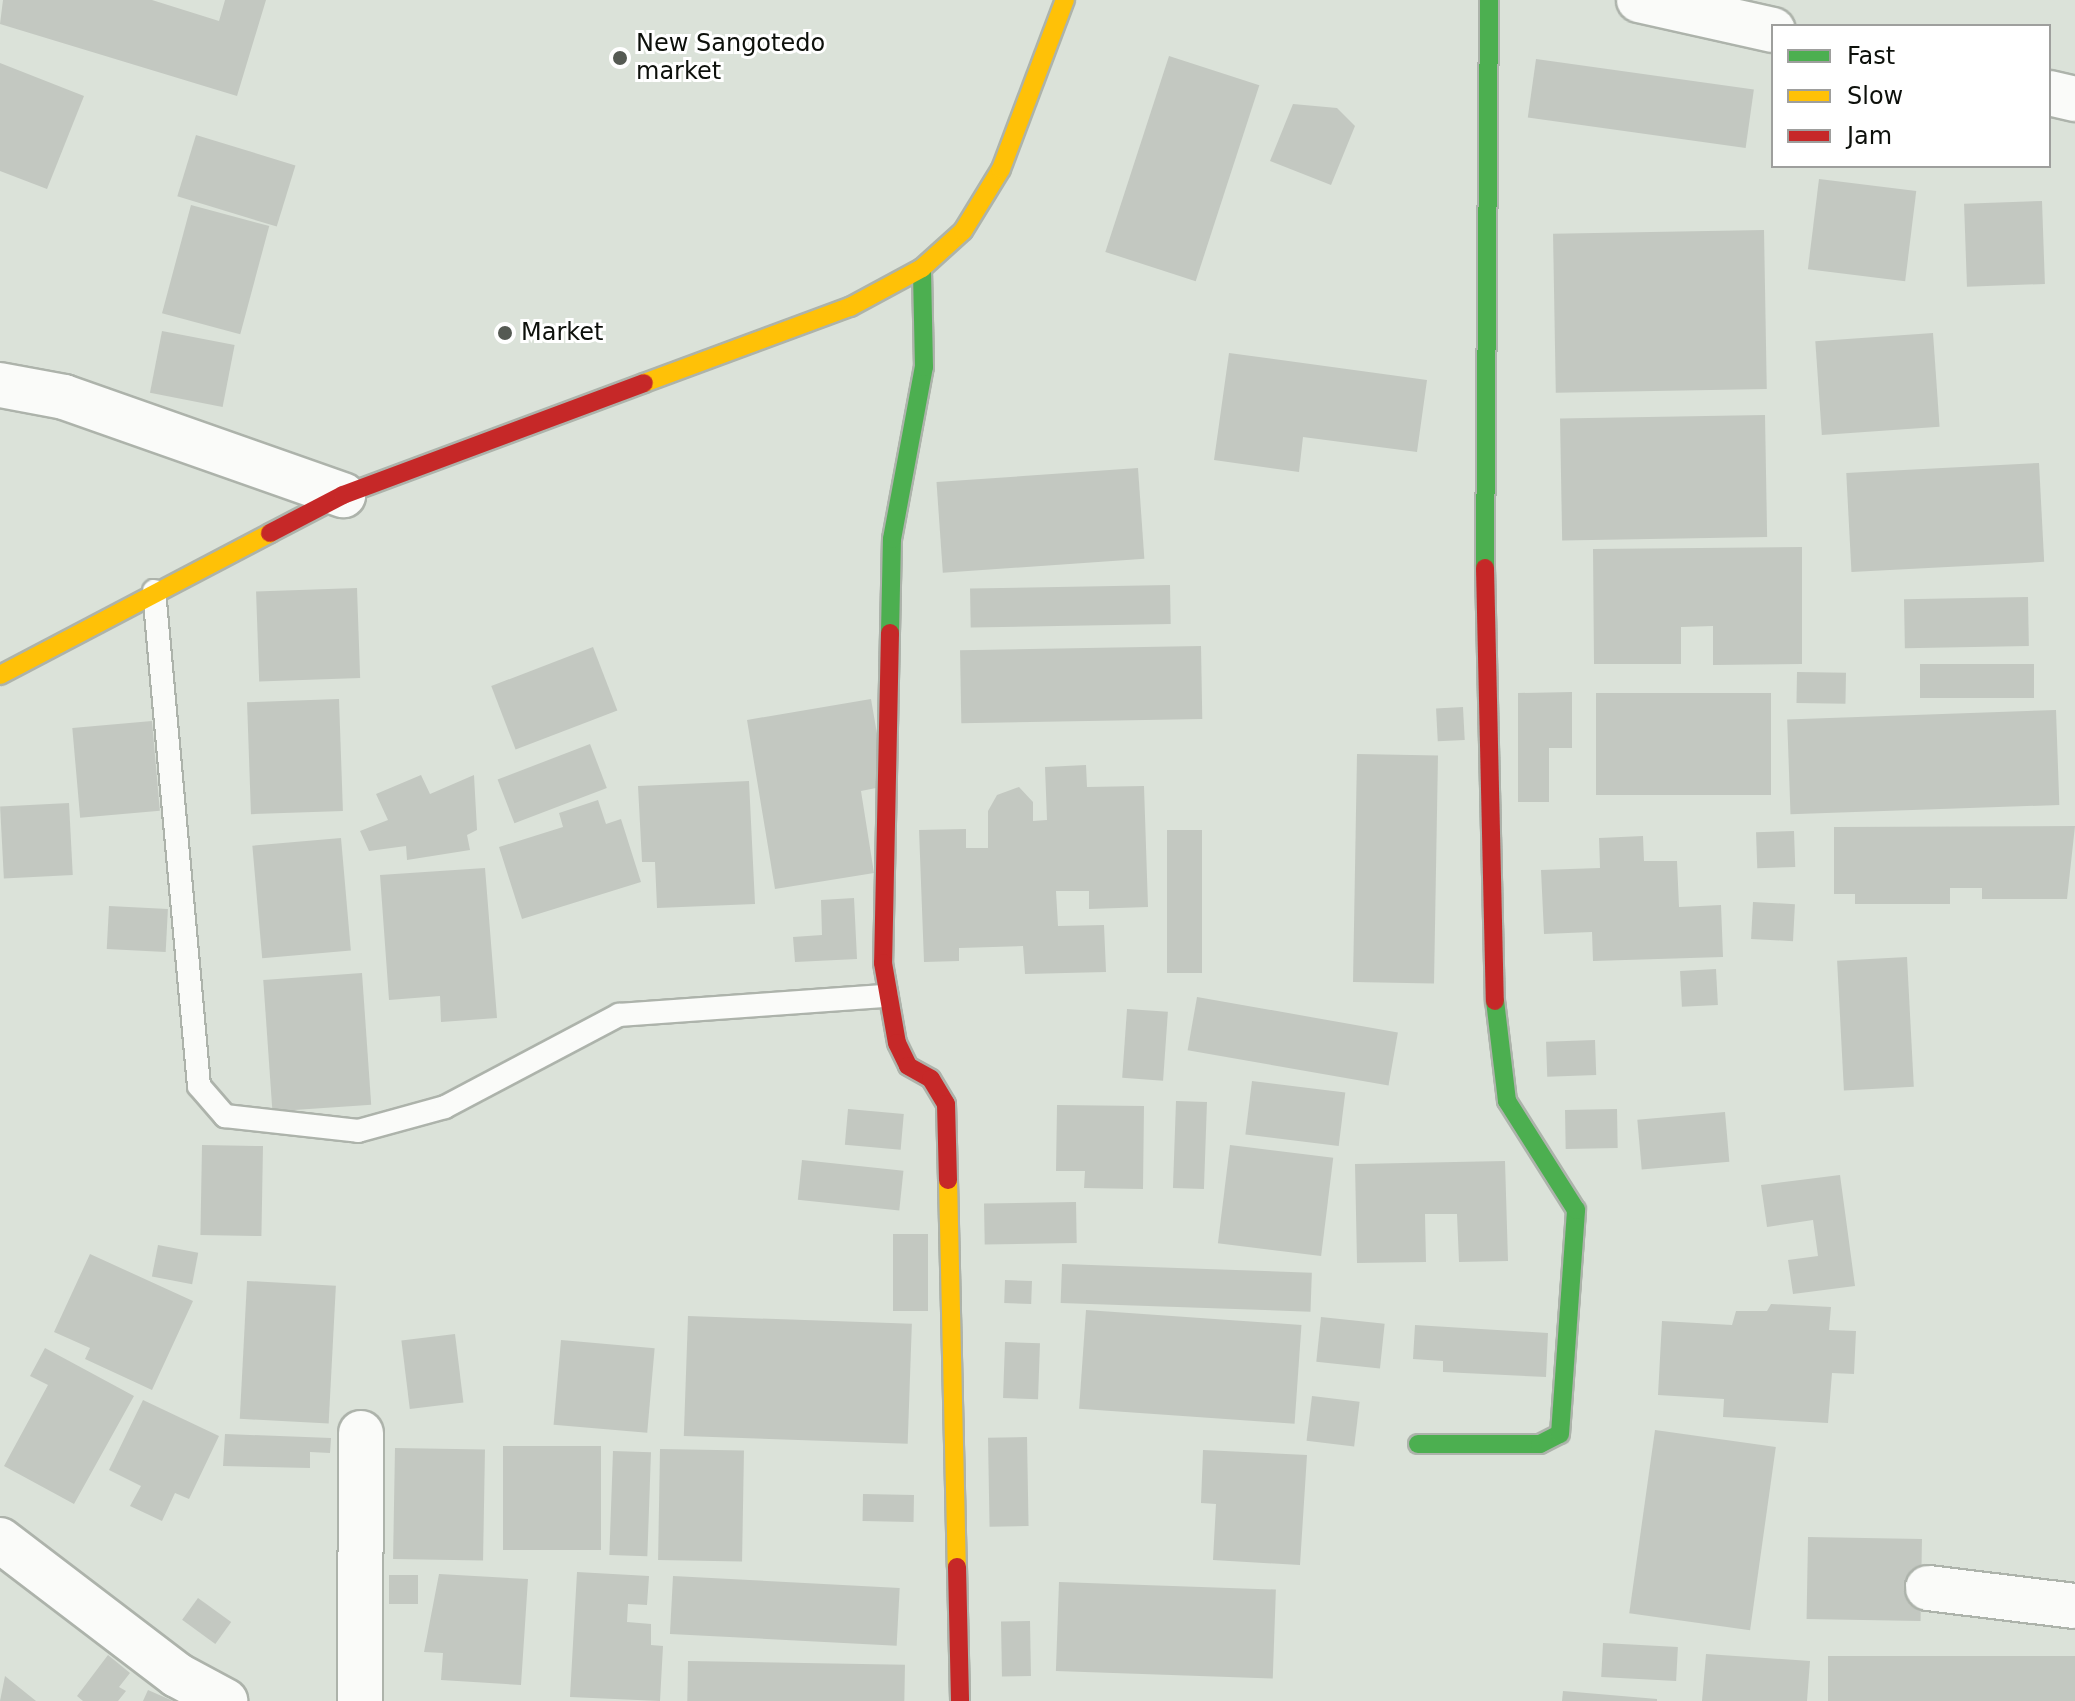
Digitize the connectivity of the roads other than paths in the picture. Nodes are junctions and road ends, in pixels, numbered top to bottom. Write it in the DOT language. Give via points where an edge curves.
graph roads {
  1 [pos="1065,0"];
  2 [pos="1489,0"];
  3 [pos="1639,0"];
  4 [pos="1771,30"];
  5 [pos="2051,93"];
  6 [pos="2075,99"];
  7 [pos="922,268"];
  8 [pos="0,385"];
  9 [pos="343,495"];
  10 [pos="154,590"];
  11 [pos="0,675"];
  12 [pos="886,996"];
  13 [pos="361,1433"];
  14 [pos="1418,1444"];
  15 [pos="0,1540"];
  16 [pos="1928,1588"];
  17 [pos="2075,1606"];
  18 [pos="225,1701"];
  19 [pos="360,1701"];
  20 [pos="960,1701"];
  1 -- 7 [label="street" via="1001,169 963,231"];
  2 -- 14 [label="street" via="1482,442 1495,1009 1507,1101 1576,1210 1579,1235 1560,1434 1540,1444"];
  3 -- 4 [label="street"];
  5 -- 6 [label="street"];
  7 -- 9 [label="street" via="850,307"];
  7 -- 12 [label="street" via="924,367 892,539"];
  8 -- 9 [label="street" via="64,397"];
  9 -- 10 [label="street"];
  10 -- 11 [label="street"];
  10 -- 12 [label="lane" via="199,1086 225,1116 358,1131 445,1107 619,1015"];
  12 -- 20 [label="street" via="908,1066 931,1079 946,1104"];
  13 -- 19 [label="street"];
  15 -- 18 [label="street" via="177,1675"];
  16 -- 17 [label="street"];
}
